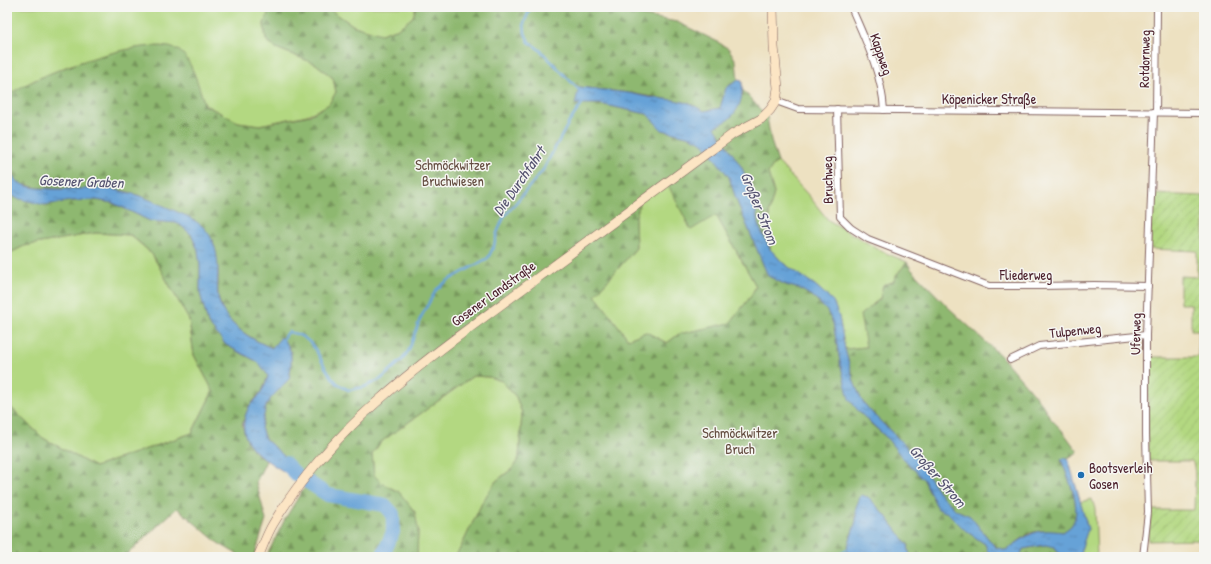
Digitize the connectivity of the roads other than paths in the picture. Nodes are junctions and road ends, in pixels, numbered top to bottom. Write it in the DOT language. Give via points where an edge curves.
graph roads {
  1 [pos="773,7"];
  2 [pos="852,7"];
  3 [pos="1156,7"];
  4 [pos="776,101"];
  5 [pos="837,109"];
  6 [pos="884,110"];
  7 [pos="1155,112"];
  8 [pos="1204,113"];
  9 [pos="910,255"];
  10 [pos="1148,286"];
  11 [pos="1146,335"];
  12 [pos="1010,360"];
  13 [pos="258,557"];
  14 [pos="1144,557"];
  1 -- 4 [label="main road" via="778,88"];
  2 -- 6 [label="street, Kappweg" via="873,62"];
  3 -- 7 [label="street, Rotdornweg"];
  4 -- 5 [label="street, Köpenicker Straße" via="798,109"];
  4 -- 13 [label="main road, Gosener Landstraße" via="761,119 703,156 456,338 372,406 347,430 295,491 272,526"];
  5 -- 6 [label="street, Köpenicker Straße"];
  5 -- 9 [label="street, Bruchweg" via="840,217 868,239"];
  6 -- 7 [label="street, Köpenicker Straße"];
  7 -- 8 [label="street, Köpenicker Straße"];
  7 -- 10 [label="street, Uferweg"];
  9 -- 10 [label="street, Fliederweg" via="989,286"];
  10 -- 11 [label="street, Uferweg"];
  11 -- 12 [label="street, Tulpenweg" via="1039,346"];
  11 -- 14 [label="street, Uferweg" via="1148,512"];
}
